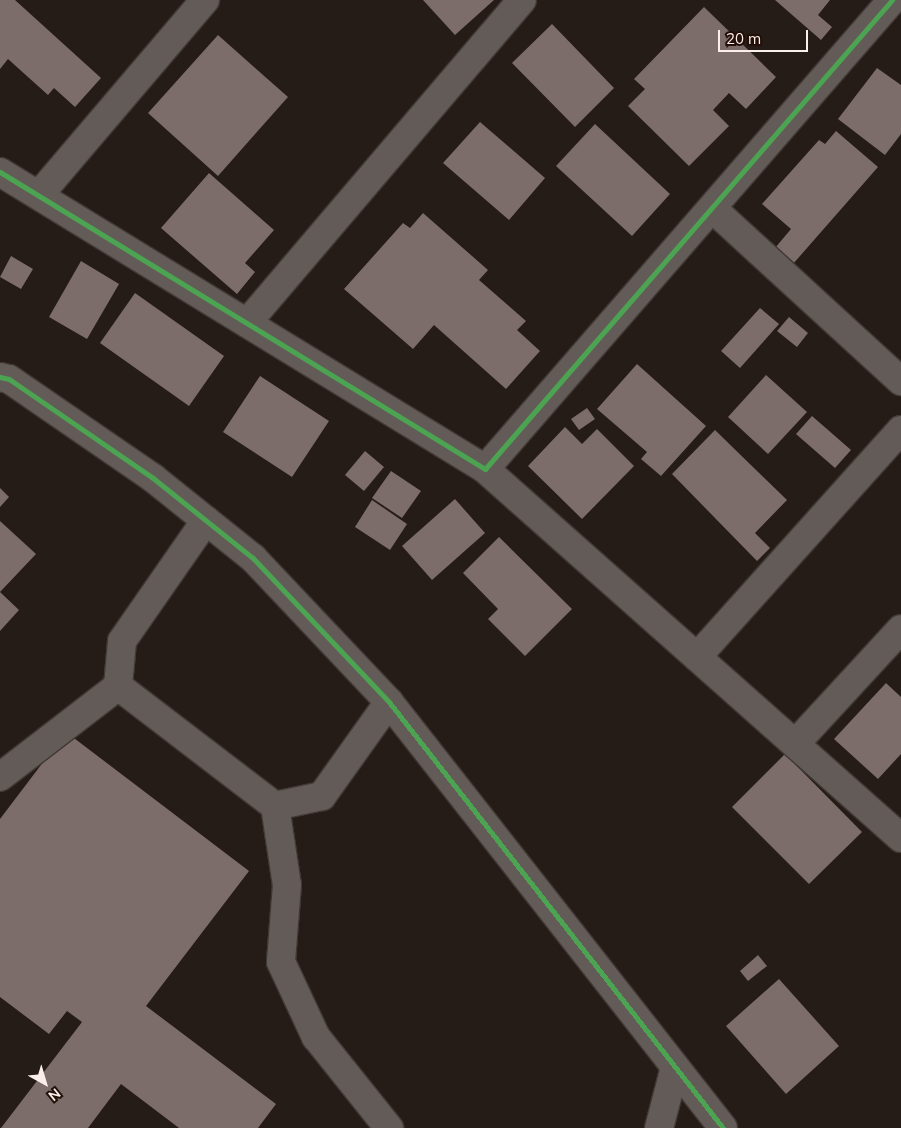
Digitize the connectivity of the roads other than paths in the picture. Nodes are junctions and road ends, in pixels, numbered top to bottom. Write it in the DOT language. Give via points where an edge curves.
graph roads {
  1 [pos="205,0"];
  2 [pos="522,0"];
  3 [pos="892,0"];
  4 [pos="0,172"];
  5 [pos="39,195"];
  6 [pos="713,208"];
  7 [pos="247,323"];
  8 [pos="0,377"];
  9 [pos="901,380"];
  10 [pos="901,430"];
  11 [pos="485,469"];
  12 [pos="206,520"];
  13 [pos="901,629"];
  14 [pos="697,657"];
  15 [pos="118,686"];
  16 [pos="389,702"];
  17 [pos="795,744"];
  18 [pos="0,777"];
  19 [pos="276,806"];
  20 [pos="901,838"];
  21 [pos="675,1067"];
  22 [pos="389,1128"];
  23 [pos="659,1128"];
  24 [pos="723,1128"];
  1 -- 5 [label="street"];
  2 -- 7 [label="street"];
  3 -- 6 [label="street"];
  4 -- 5 [label="street"];
  5 -- 7 [label="street"];
  6 -- 9 [label="street"];
  6 -- 11 [label="street"];
  7 -- 11 [label="street"];
  8 -- 12 [label="street" via="9,379 145,473"];
  10 -- 14 [label="street"];
  11 -- 14 [label="street"];
  12 -- 15 [label="street" via="122,641"];
  12 -- 16 [label="street" via="253,558"];
  13 -- 17 [label="street"];
  14 -- 17 [label="street"];
  15 -- 18 [label="street"];
  15 -- 19 [label="street"];
  16 -- 19 [label="street" via="322,796"];
  16 -- 21 [label="street"];
  17 -- 20 [label="street"];
  19 -- 22 [label="street" via="287,885 281,962 316,1037"];
  21 -- 23 [label="street"];
  21 -- 24 [label="street"];
}
